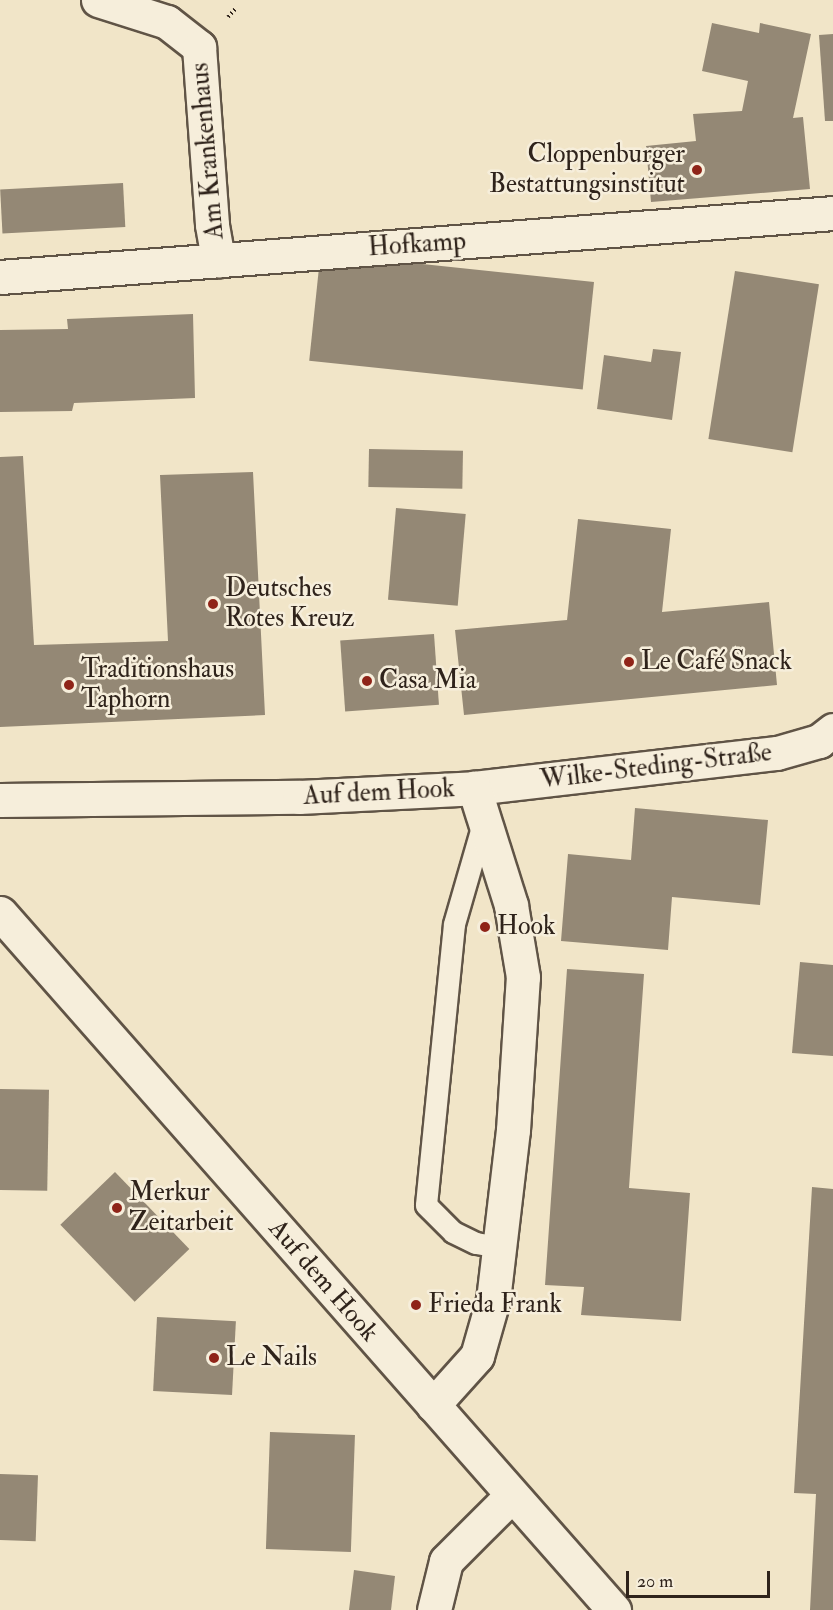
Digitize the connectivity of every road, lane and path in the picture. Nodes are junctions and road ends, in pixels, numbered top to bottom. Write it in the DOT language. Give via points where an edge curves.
graph roads {
  1 [pos="98,0"];
  2 [pos="833,213"];
  3 [pos="218,260"];
  4 [pos="0,277"];
  5 [pos="833,730"];
  6 [pos="474,788"];
  7 [pos="0,800"];
  8 [pos="484,820"];
  9 [pos="0,913"];
  10 [pos="499,1247"];
  11 [pos="432,1405"];
  12 [pos="512,1495"];
  13 [pos="434,1610"];
  14 [pos="614,1610"];
  1 -- 3 [label="street, Am Krankenhaus" via="167,22 199,47"];
  2 -- 3 [label="street, Hofkamp"];
  3 -- 4 [label="street, Hofkamp"];
  5 -- 6 [label="street, Wilke-Steding-Straße" via="819,741 777,753"];
  6 -- 7 [label="street, Auf dem Hook" via="299,797"];
  6 -- 8 [label="street, Auf dem Hook"];
  8 -- 10 [label="street, Auf dem Hook" via="511,905 523,977 513,1130"];
  8 -- 10 [label="lane" via="454,924 426,1205 453,1232 476,1243"];
  9 -- 11 [label="street, Auf dem Hook"];
  10 -- 11 [label="street, Auf dem Hook" via="493,1300 477,1356"];
  11 -- 12 [label="street, Auf dem Hook"];
  12 -- 13 [label="street" via="446,1561"];
  12 -- 14 [label="street, Auf dem Hook"];
}
